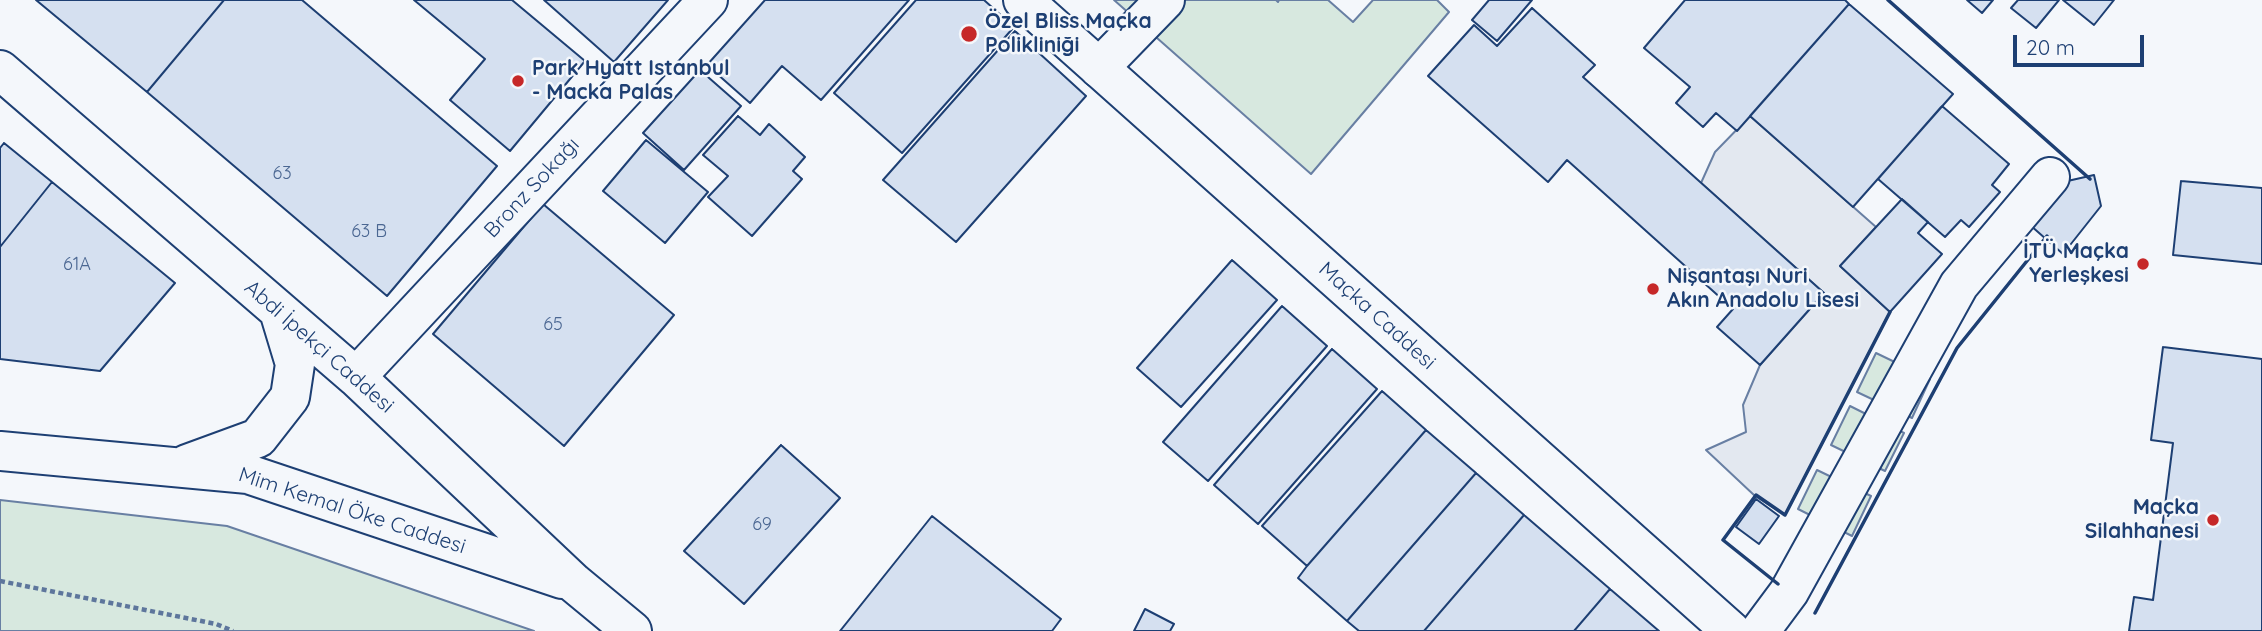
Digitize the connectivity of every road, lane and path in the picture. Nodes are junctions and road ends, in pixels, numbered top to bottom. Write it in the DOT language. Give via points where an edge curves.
graph roads {
  1 [pos="708,0"];
  2 [pos="1023,0"];
  3 [pos="1166,0"];
  4 [pos="1099,68"];
  5 [pos="0,70"];
  6 [pos="2050,177"];
  7 [pos="279,311"];
  8 [pos="356,377"];
  9 [pos="0,452"];
  10 [pos="176,468"];
  11 [pos="0,581"];
  12 [pos="574,583"];
  13 [pos="233,631"];
  14 [pos="632,631"];
  15 [pos="1731,631"];
  16 [pos="1760,631"];
  1 -- 8 [label="street, Bronz Sokağı"];
  2 -- 4 [label="street, Maçka Caddesi"];
  3 -- 4 [label="street"];
  4 -- 15 [label="street, Maçka Caddesi"];
  5 -- 7 [label="street, Abdi İpekçi Caddesi"];
  6 -- 16 [label="street" via="1959,285 1789,593"];
  7 -- 8 [label="street, Abdi İpekçi Caddesi"];
  7 -- 10 [label="street" via="295,364 290,397 258,438"];
  8 -- 12 [label="street, Abdi İpekçi Caddesi"];
  9 -- 10 [label="street, Mim Kemal Öke Caddesi"];
  10 -- 12 [label="street, Mim Kemal Öke Caddesi" via="248,474"];
  11 -- 13 [label="path"];
  12 -- 14 [label="street, Abdi İpekçi Caddesi"];
}
